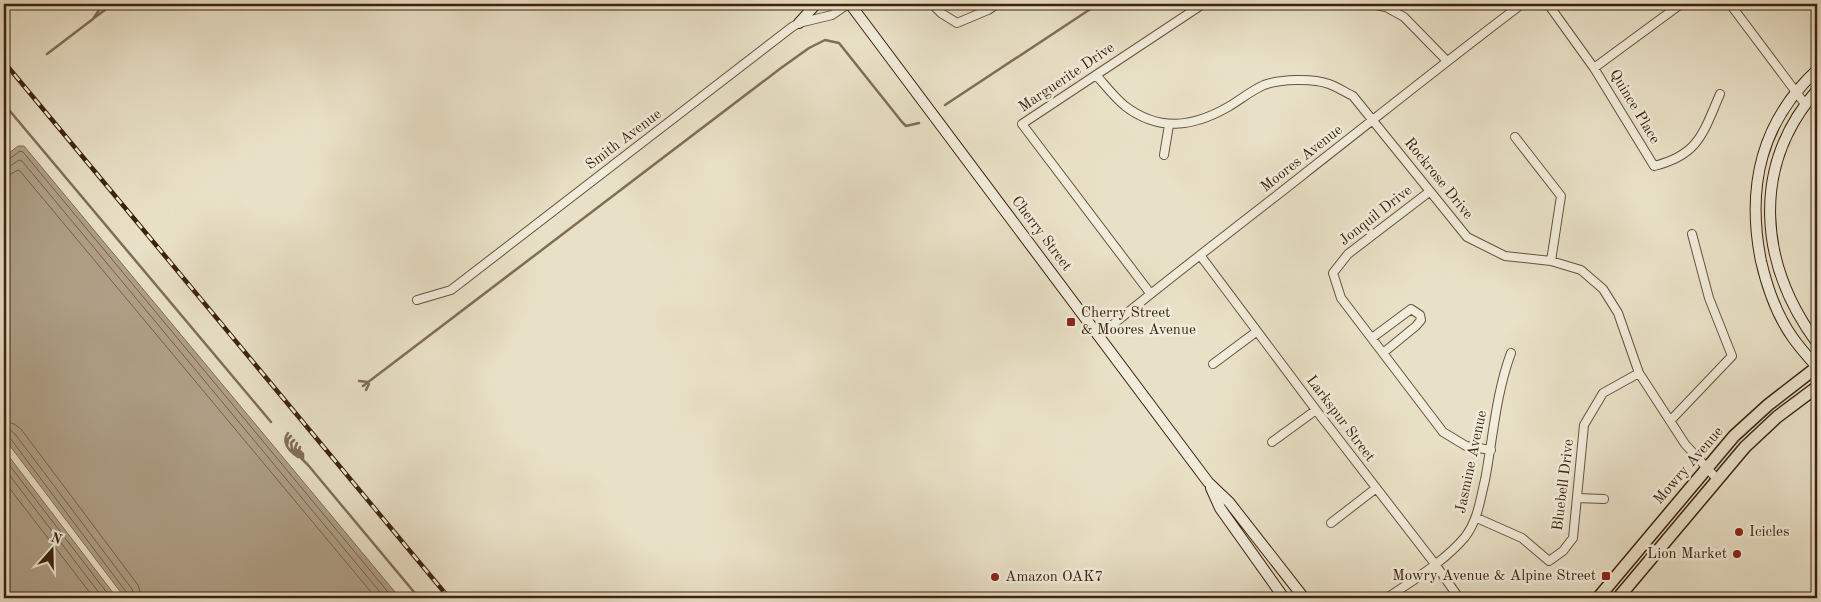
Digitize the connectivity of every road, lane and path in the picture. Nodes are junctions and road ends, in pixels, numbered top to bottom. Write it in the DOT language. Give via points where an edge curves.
graph roads {
  1 [pos="816,4"];
  2 [pos="849,4"];
  3 [pos="932,4"];
  4 [pos="997,4"];
  5 [pos="1203,4"];
  6 [pos="1371,4"];
  7 [pos="1522,4"];
  8 [pos="1548,4"];
  9 [pos="1681,4"];
  10 [pos="1730,4"];
  11 [pos="799,23"];
  12 [pos="1447,61"];
  13 [pos="1594,68"];
  14 [pos="1817,70"];
  15 [pos="1096,75"];
  16 [pos="1817,90"];
  17 [pos="1796,91"];
  18 [pos="1720,94"];
  19 [pos="1805,104"];
  20 [pos="1374,120"];
  21 [pos="1168,125"];
  22 [pos="1515,137"];
  23 [pos="1164,155"];
  24 [pos="1429,192"];
  25 [pos="1692,234"];
  26 [pos="1200,255"];
  27 [pos="1551,261"];
  28 [pos="1150,293"];
  29 [pos="416,300"];
  30 [pos="1256,332"];
  31 [pos="1099,336"];
  32 [pos="1372,338"];
  33 [pos="1817,343"];
  34 [pos="1383,353"];
  35 [pos="1511,353"];
  36 [pos="1213,364"];
  37 [pos="1817,367"];
  38 [pos="1639,373"];
  39 [pos="1817,387"];
  40 [pos="1316,410"];
  41 [pos="1670,421"];
  42 [pos="1272,442"];
  43 [pos="1491,450"];
  44 [pos="1706,468"];
  45 [pos="1716,479"];
  46 [pos="1208,482"];
  47 [pos="1375,489"];
  48 [pos="1577,498"];
  49 [pos="1604,499"];
  50 [pos="1476,518"];
  51 [pos="1331,523"];
  52 [pos="1435,564"];
  53 [pos="1609,585"];
  54 [pos="1621,597"];
  55 [pos="1284,598"];
  56 [pos="1304,598"];
  57 [pos="1387,598"];
  58 [pos="1459,598"];
  59 [pos="1598,598"];
  1 -- 11 [label="main road"];
  2 -- 11 [label="street, Smith Avenue" via="832,15"];
  2 -- 31 [label="main road, Cherry Street"];
  3 -- 4 [label="street" via="957,23"];
  5 -- 15 [label="street, Marguerite Drive"];
  6 -- 12 [label="street" via="1386,7 1404,17"];
  7 -- 12 [label="street, Moores Avenue"];
  8 -- 13 [label="street, Quince Place"];
  9 -- 13 [label="street"];
  10 -- 17 [label="street"];
  11 -- 29 [label="street, Smith Avenue" via="451,290"];
  12 -- 20 [label="street, Moores Avenue"];
  13 -- 18 [label="street, Quince Place" via="1654,166 1688,152 1700,138"];
  14 -- 17 [label="main road"];
  15 -- 21 [label="street, Rockrose Drive" via="1124,105 1141,117"];
  15 -- 28 [label="street, Marguerite Drive" via="1022,124"];
  16 -- 19 [label="main road"];
  17 -- 19 [label="street"];
  17 -- 37 [label="main road" via="1776,121 1763,152 1756,186 1755,219 1763,268 1774,301 1792,338"];
  19 -- 33 [label="main road" via="1789,128 1778,156 1771,188 1770,218 1785,289"];
  20 -- 21 [label="street, Rockrose Drive" via="1353,96 1327,83 1294,80 1264,85 1200,120"];
  20 -- 24 [label="street, Rockrose Drive"];
  20 -- 26 [label="street, Moores Avenue"];
  21 -- 23 [label="street"];
  22 -- 27 [label="street" via="1561,196"];
  24 -- 27 [label="street, Rockrose Drive" via="1467,237 1505,256"];
  24 -- 32 [label="street, Jonquil Drive" via="1348,254 1333,273 1341,298"];
  25 -- 41 [label="street" via="1709,298 1732,356"];
  26 -- 28 [label="street, Moores Avenue"];
  26 -- 30 [label="street, Larkspur Street"];
  27 -- 38 [label="street, Rockrose Drive" via="1581,270 1603,289 1618,313"];
  28 -- 31 [label="street, Moores Avenue"];
  30 -- 36 [label="street"];
  30 -- 40 [label="street, Larkspur Street"];
  31 -- 46 [label="main road, Cherry Street"];
  32 -- 34 [label="street, Jonquil Drive"];
  32 -- 34 [label="street" via="1411,310 1420,315 1416,326"];
  34 -- 43 [label="street, Jonquil Drive" via="1443,432 1466,446"];
  35 -- 43 [label="street, Jasmine Avenue" via="1504,373"];
  37 -- 44 [label="main road, Mowry Avenue" via="1756,415"];
  38 -- 41 [label="street, Rockrose Drive"];
  38 -- 48 [label="street, Bluebell Drive" via="1603,393 1584,425"];
  39 -- 45 [label="main road, Mowry Avenue" via="1760,432"];
  40 -- 42 [label="street"];
  40 -- 47 [label="street, Larkspur Street"];
  41 -- 44 [label="street, Rockrose Drive"];
  43 -- 50 [label="street, Jasmine Avenue"];
  44 -- 45 [label="street, Rockrose Drive"];
  44 -- 53 [label="main road, Mowry Avenue"];
  45 -- 54 [label="main road, Mowry Avenue"];
  46 -- 55 [label="main road, Cherry Street" via="1220,508"];
  46 -- 56 [label="main road, Cherry Street" via="1229,502"];
  47 -- 51 [label="street"];
  47 -- 52 [label="street, Larkspur Street"];
  48 -- 49 [label="street"];
  48 -- 50 [label="street, Bluebell Drive" via="1573,538 1549,562 1522,538"];
  50 -- 52 [label="street, Jasmine Avenue" via="1465,537"];
  52 -- 57 [label="street, Jasmine Avenue"];
  52 -- 58 [label="street, Larkspur Street"];
  53 -- 54 [label="street"];
  53 -- 59 [label="main road, Mowry Avenue"];
}
